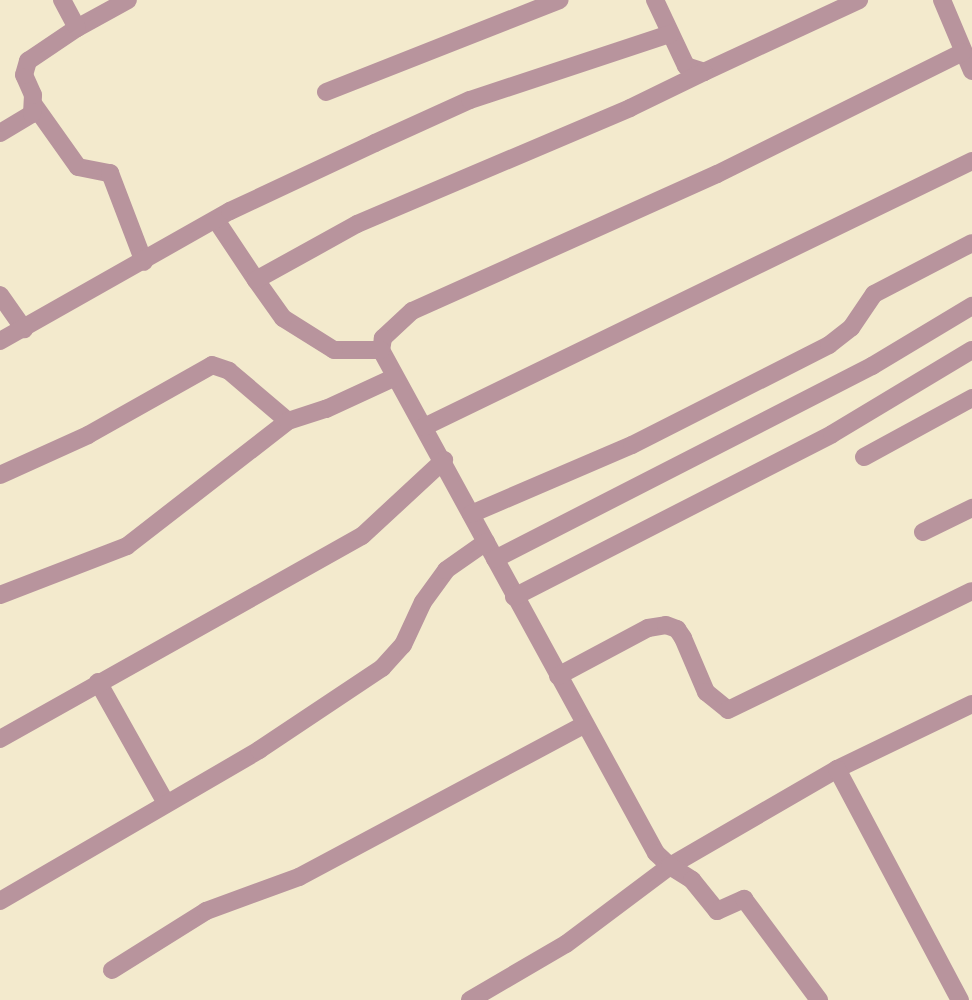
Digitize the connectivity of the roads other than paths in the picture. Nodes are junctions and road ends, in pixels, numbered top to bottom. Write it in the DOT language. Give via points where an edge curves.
graph roads {
  1 [pos="62,0"];
  2 [pos="128,0"];
  3 [pos="559,0"];
  4 [pos="656,0"];
  5 [pos="859,0"];
  6 [pos="942,0"];
  7 [pos="77,28"];
  8 [pos="670,34"];
  9 [pos="963,52"];
  10 [pos="972,71"];
  11 [pos="704,72"];
  12 [pos="326,92"];
  13 [pos="34,105"];
  14 [pos="0,133"];
  15 [pos="972,161"];
  16 [pos="216,220"];
  17 [pos="972,243"];
  18 [pos="144,262"];
  19 [pos="256,280"];
  20 [pos="0,296"];
  21 [pos="972,306"];
  22 [pos="24,329"];
  23 [pos="0,341"];
  24 [pos="381,350"];
  25 [pos="972,350"];
  26 [pos="393,378"];
  27 [pos="972,398"];
  28 [pos="288,421"];
  29 [pos="424,427"];
  30 [pos="864,457"];
  31 [pos="444,460"];
  32 [pos="0,475"];
  33 [pos="972,508"];
  34 [pos="471,514"];
  35 [pos="923,532"];
  36 [pos="486,542"];
  37 [pos="495,559"];
  38 [pos="972,591"];
  39 [pos="0,595"];
  40 [pos="514,597"];
  41 [pos="558,676"];
  42 [pos="98,682"];
  43 [pos="972,704"];
  44 [pos="585,724"];
  45 [pos="0,739"];
  46 [pos="837,769"];
  47 [pos="166,803"];
  48 [pos="669,866"];
  49 [pos="0,901"];
  50 [pos="112,970"];
  51 [pos="470,1000"];
  52 [pos="819,1000"];
  53 [pos="960,1000"];
  1 -- 7 [label="street"];
  2 -- 7 [label="street"];
  3 -- 12 [label="street"];
  4 -- 8 [label="street"];
  5 -- 11 [label="street"];
  6 -- 9 [label="street"];
  7 -- 13 [label="street" via="24,68"];
  8 -- 11 [label="street" via="686,66"];
  8 -- 16 [label="street" via="470,100"];
  9 -- 10 [label="street"];
  9 -- 24 [label="street" via="717,174 412,310 383,338"];
  11 -- 19 [label="street" via="630,108 357,224"];
  13 -- 14 [label="street" via="25,121"];
  13 -- 18 [label="street" via="78,167 110,173"];
  15 -- 29 [label="street"];
  16 -- 18 [label="street"];
  16 -- 19 [label="street"];
  17 -- 34 [label="street" via="874,294 851,328 829,345 632,445"];
  18 -- 22 [label="street"];
  19 -- 24 [label="street" via="283,318 334,350"];
  20 -- 22 [label="street"];
  21 -- 37 [label="street" via="862,372"];
  22 -- 23 [label="street"];
  24 -- 26 [label="street"];
  25 -- 40 [label="street" via="832,434"];
  26 -- 28 [label="street" via="327,409"];
  26 -- 29 [label="street"];
  27 -- 30 [label="street"];
  28 -- 32 [label="street" via="229,371 212,365 88,435"];
  28 -- 39 [label="street" via="147,535"];
  29 -- 31 [label="street"];
  31 -- 34 [label="street"];
  31 -- 42 [label="street" via="362,536"];
  33 -- 35 [label="street"];
  34 -- 36 [label="street"];
  36 -- 37 [label="street"];
  36 -- 47 [label="street" via="446,570 423,602 403,645 382,668 259,750"];
  37 -- 40 [label="street"];
  38 -- 41 [label="street" via="728,710 706,692 683,638 677,629 666,625 648,628"];
  40 -- 41 [label="street"];
  41 -- 44 [label="street"];
  42 -- 45 [label="street"];
  42 -- 47 [label="street"];
  43 -- 46 [label="street"];
  44 -- 48 [label="street" via="656,853"];
  44 -- 50 [label="street" via="298,877 206,911"];
  46 -- 48 [label="street"];
  46 -- 53 [label="street"];
  47 -- 49 [label="street"];
  48 -- 51 [label="street" via="566,944"];
  48 -- 52 [label="street" via="692,880 717,911 744,898"];
}
